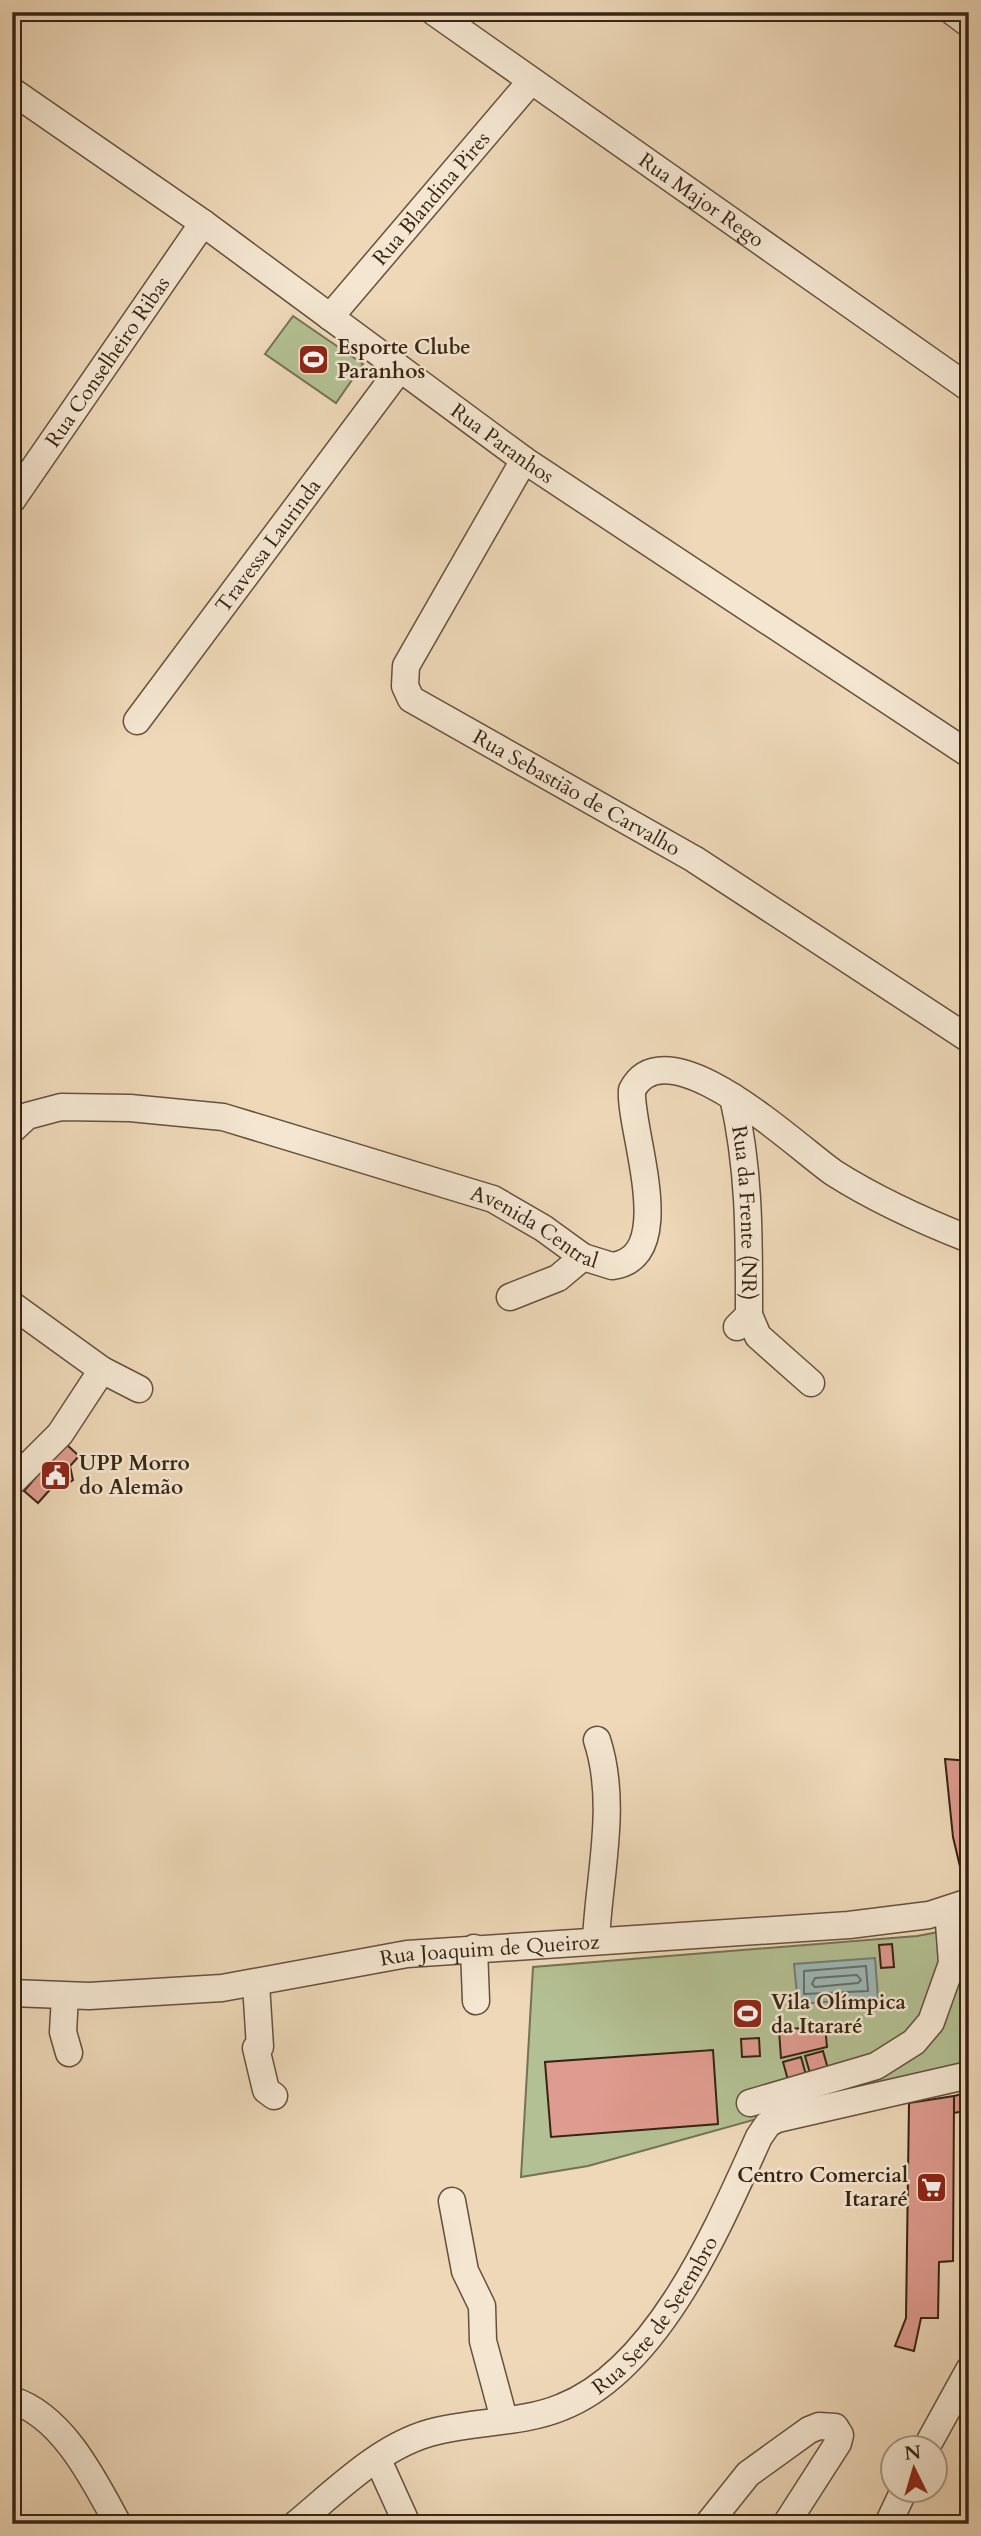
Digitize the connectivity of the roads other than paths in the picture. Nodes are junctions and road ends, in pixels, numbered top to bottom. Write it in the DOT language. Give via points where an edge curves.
graph roads {
  1 [pos="434,12"];
  2 [pos="953,12"];
  3 [pos="969,24"];
  4 [pos="531,81"];
  5 [pos="13,94"];
  6 [pos="203,223"];
  7 [pos="330,317"];
  8 [pos="399,370"];
  9 [pos="969,388"];
  10 [pos="524,460"];
  11 [pos="12,499"];
  12 [pos="138,721"];
  13 [pos="969,754"];
  14 [pos="969,1039"];
  15 [pos="733,1097"];
  16 [pos="12,1130"];
  17 [pos="969,1238"];
  18 [pos="583,1257"];
  19 [pos="510,1297"];
  20 [pos="12,1305"];
  21 [pos="102,1370"];
  22 [pos="811,1382"];
  23 [pos="139,1389"];
  24 [pos="12,1482"];
  25 [pos="597,1740"];
  26 [pos="959,1906"];
  27 [pos="596,1940"];
  28 [pos="474,1948"];
  29 [pos="961,1963"];
  30 [pos="256,1984"];
  31 [pos="12,1993"];
  32 [pos="65,1996"];
  33 [pos="476,2001"];
  34 [pos="68,2053"];
  35 [pos="969,2075"];
  36 [pos="274,2096"];
  37 [pos="750,2102"];
  38 [pos="452,2201"];
  39 [pos="969,2370"];
  40 [pos="12,2400"];
  41 [pos="504,2419"];
  42 [pos="934,2434"];
  43 [pos="378,2460"];
  44 [pos="897,2504"];
  45 [pos="118,2524"];
  46 [pos="296,2524"];
  47 [pos="407,2524"];
  48 [pos="708,2524"];
  49 [pos="786,2524"];
  50 [pos="888,2524"];
  1 -- 4 [label="street, Rua Major Rego"];
  2 -- 3 [label="street"];
  4 -- 7 [label="street, Rua Blandina Pires"];
  4 -- 9 [label="street, Rua Major Rego"];
  5 -- 6 [label="street, Rua Paranhos"];
  6 -- 7 [label="street, Rua Paranhos"];
  6 -- 11 [label="street, Rua Conselheiro Ribas"];
  7 -- 8 [label="street, Rua Paranhos"];
  8 -- 10 [label="street, Rua Paranhos"];
  8 -- 12 [label="street, Travessa Laurinda"];
  10 -- 13 [label="street, Rua Paranhos"];
  10 -- 14 [label="street, Rua Sebastião de Carvalho" via="406,666 405,686 411,699 694,859"];
  15 -- 17 [label="street, Avenida Central" via="766,1117 834,1173"];
  15 -- 18 [label="street, Avenida Central" via="664,1070 644,1075 635,1084 631,1100 646,1180 642,1243 627,1263 612,1266"];
  15 -- 22 [label="street, Rua da Frente (NR)" via="748,1183 743,1321"];
  16 -- 18 [label="street, Avenida Central" via="27,1116 61,1107 223,1117 492,1199"];
  18 -- 19 [label="street" via="558,1278"];
  20 -- 21 [label="street"];
  21 -- 23 [label="street"];
  21 -- 24 [label="street" via="60,1434"];
  25 -- 27 [label="street" via="605,1763 607,1829"];
  26 -- 27 [label="street, Rua Joaquim de Queiroz" via="849,1925"];
  26 -- 29 [label="street"];
  27 -- 28 [label="street, Rua Joaquim de Queiroz"];
  28 -- 30 [label="street, Rua Joaquim de Queiroz" via="407,1954"];
  28 -- 33 [label="street"];
  29 -- 37 [label="street" via="931,2022 898,2055 851,2076"];
  30 -- 32 [label="street, Rua Joaquim de Queiroz"];
  30 -- 36 [label="street" via="260,2047 256,2048 266,2090"];
  31 -- 32 [label="street, Rua Joaquim de Queiroz"];
  32 -- 34 [label="street" via="63,2032"];
  35 -- 41 [label="street, Rua Sete de Setembro" via="768,2124 691,2280 652,2332 604,2382 564,2407"];
  38 -- 41 [label="street" via="465,2271 482,2306 484,2341"];
  39 -- 42 [label="street"];
  40 -- 45 [label="street" via="33,2409 67,2443"];
  41 -- 43 [label="street, Rua Sete de Setembro" via="435,2431"];
  43 -- 46 [label="street, Rua Sete de Setembro"];
  43 -- 47 [label="street"];
  44 -- 50 [label="street"];
  48 -- 49 [label="street" via="748,2474 793,2441 819,2426 848,2426"];
}
